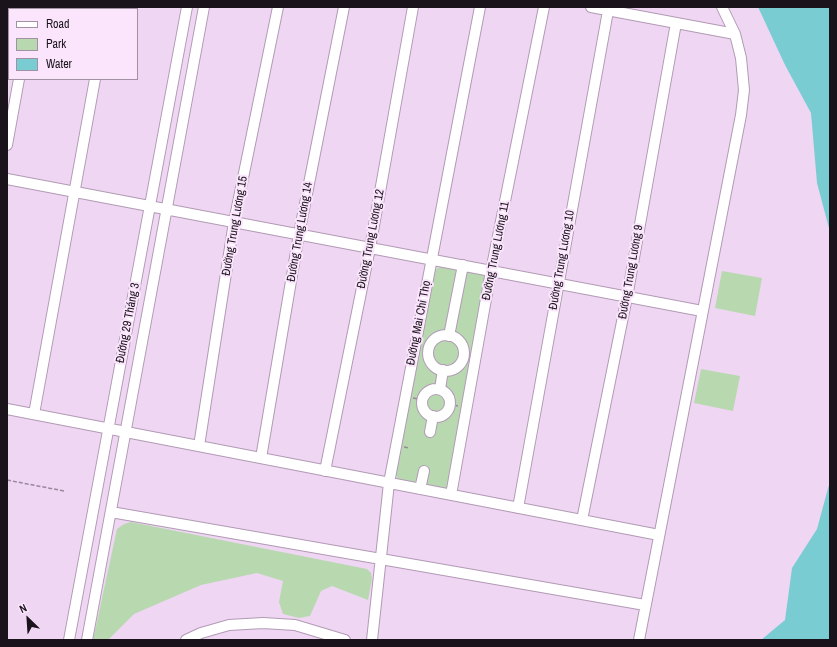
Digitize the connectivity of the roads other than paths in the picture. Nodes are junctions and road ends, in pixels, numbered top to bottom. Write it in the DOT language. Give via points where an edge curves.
graph roads {
  1 [pos="187,7"];
  2 [pos="204,7"];
  3 [pos="278,7"];
  4 [pos="344,7"];
  5 [pos="413,7"];
  6 [pos="480,7"];
  7 [pos="544,7"];
  8 [pos="591,7"];
  9 [pos="722,7"];
  10 [pos="608,11"];
  11 [pos="676,23"];
  12 [pos="735,34"];
  13 [pos="19,80"];
  14 [pos="95,80"];
  15 [pos="7,145"];
  16 [pos="7,179"];
  17 [pos="74,191"];
  18 [pos="150,206"];
  19 [pos="167,209"];
  20 [pos="234,222"];
  21 [pos="299,234"];
  22 [pos="370,248"];
  23 [pos="431,260"];
  24 [pos="463,265"];
  25 [pos="491,271"];
  26 [pos="558,284"];
  27 [pos="627,297"];
  28 [pos="702,311"];
  29 [pos="449,336"];
  30 [pos="443,370"];
  31 [pos="440,389"];
  32 [pos="7,408"];
  33 [pos="34,414"];
  34 [pos="433,416"];
  35 [pos="108,429"];
  36 [pos="126,432"];
  37 [pos="430,432"];
  38 [pos="199,446"];
  39 [pos="261,458"];
  40 [pos="325,471"];
  41 [pos="424,471"];
  42 [pos="389,483"];
  43 [pos="420,489"];
  44 [pos="451,495"];
  45 [pos="518,508"];
  46 [pos="111,512"];
  47 [pos="582,520"];
  48 [pos="659,535"];
  49 [pos="381,560"];
  50 [pos="646,605"];
  51 [pos="69,640"];
  52 [pos="87,640"];
  53 [pos="186,640"];
  54 [pos="345,640"];
  55 [pos="372,640"];
  56 [pos="639,640"];
  1 -- 18 [label="street, Đường 29 Tháng 3"];
  2 -- 19 [label="street, Đường 29 Tháng 3"];
  3 -- 20 [label="street, Đường Trung Lương 15"];
  4 -- 21 [label="street, Đường Trung Lương 14"];
  5 -- 22 [label="street, Đường Trung Lương 12"];
  6 -- 23 [label="street, Đường Mai Chí Thọ"];
  7 -- 25 [label="street, Đường Trung Lương 11"];
  8 -- 10 [label="street"];
  9 -- 12 [label="street"];
  10 -- 11 [label="street"];
  10 -- 26 [label="street, Đường Trung Lương 10"];
  11 -- 12 [label="street"];
  11 -- 27 [label="street, Đường Trung Lương 9"];
  12 -- 28 [label="street" via="741,58 744,90"];
  13 -- 15 [label="street"];
  14 -- 17 [label="street"];
  16 -- 17 [label="street"];
  17 -- 18 [label="street"];
  17 -- 33 [label="street"];
  18 -- 19 [label="street"];
  18 -- 35 [label="street, Đường 29 Tháng 3"];
  19 -- 20 [label="street"];
  19 -- 36 [label="street, Đường 29 Tháng 3"];
  20 -- 21 [label="street"];
  20 -- 38 [label="street, Đường Trung Lương 15"];
  21 -- 22 [label="street"];
  21 -- 39 [label="street, Đường Trung Lương 14"];
  22 -- 23 [label="street"];
  22 -- 40 [label="street, Đường Trung Lương 12"];
  23 -- 24 [label="street"];
  23 -- 42 [label="street, Đường Mai Chí Thọ"];
  24 -- 25 [label="street"];
  24 -- 29 [label="street"];
  25 -- 26 [label="street"];
  25 -- 44 [label="street, Đường Trung Lương 11"];
  26 -- 27 [label="street"];
  26 -- 45 [label="street, Đường Trung Lương 10"];
  27 -- 28 [label="street"];
  27 -- 47 [label="street, Đường Trung Lương 9"];
  28 -- 48 [label="street"];
  29 -- 30 [label="street" via="458,340 464,354 457,367 448,371"];
  29 -- 30 [label="street" via="435,339 428,352 430,362"];
  30 -- 31 [label="street"];
  31 -- 34 [label="street" via="447,394 450,404 444,414"];
  31 -- 34 [label="street" via="429,391 423,398 424,410"];
  32 -- 33 [label="street"];
  33 -- 35 [label="street"];
  34 -- 37 [label="street"];
  35 -- 36 [label="street"];
  35 -- 51 [label="street, Đường 29 Tháng 3"];
  36 -- 38 [label="street"];
  36 -- 46 [label="street, Đường 29 Tháng 3"];
  38 -- 39 [label="street"];
  39 -- 40 [label="street"];
  40 -- 42 [label="street"];
  41 -- 43 [label="street"];
  42 -- 43 [label="street"];
  42 -- 49 [label="street, Đường Mai Chí Thọ"];
  43 -- 44 [label="street"];
  44 -- 45 [label="street"];
  45 -- 47 [label="street"];
  46 -- 49 [label="street"];
  46 -- 52 [label="street, Đường 29 Tháng 3"];
  47 -- 48 [label="street"];
  48 -- 50 [label="street"];
  49 -- 50 [label="street"];
  49 -- 55 [label="street, Đường Mai Chí Thọ"];
  50 -- 56 [label="street"];
  53 -- 54 [label="street" via="229,625 263,623 295,625"];
}
